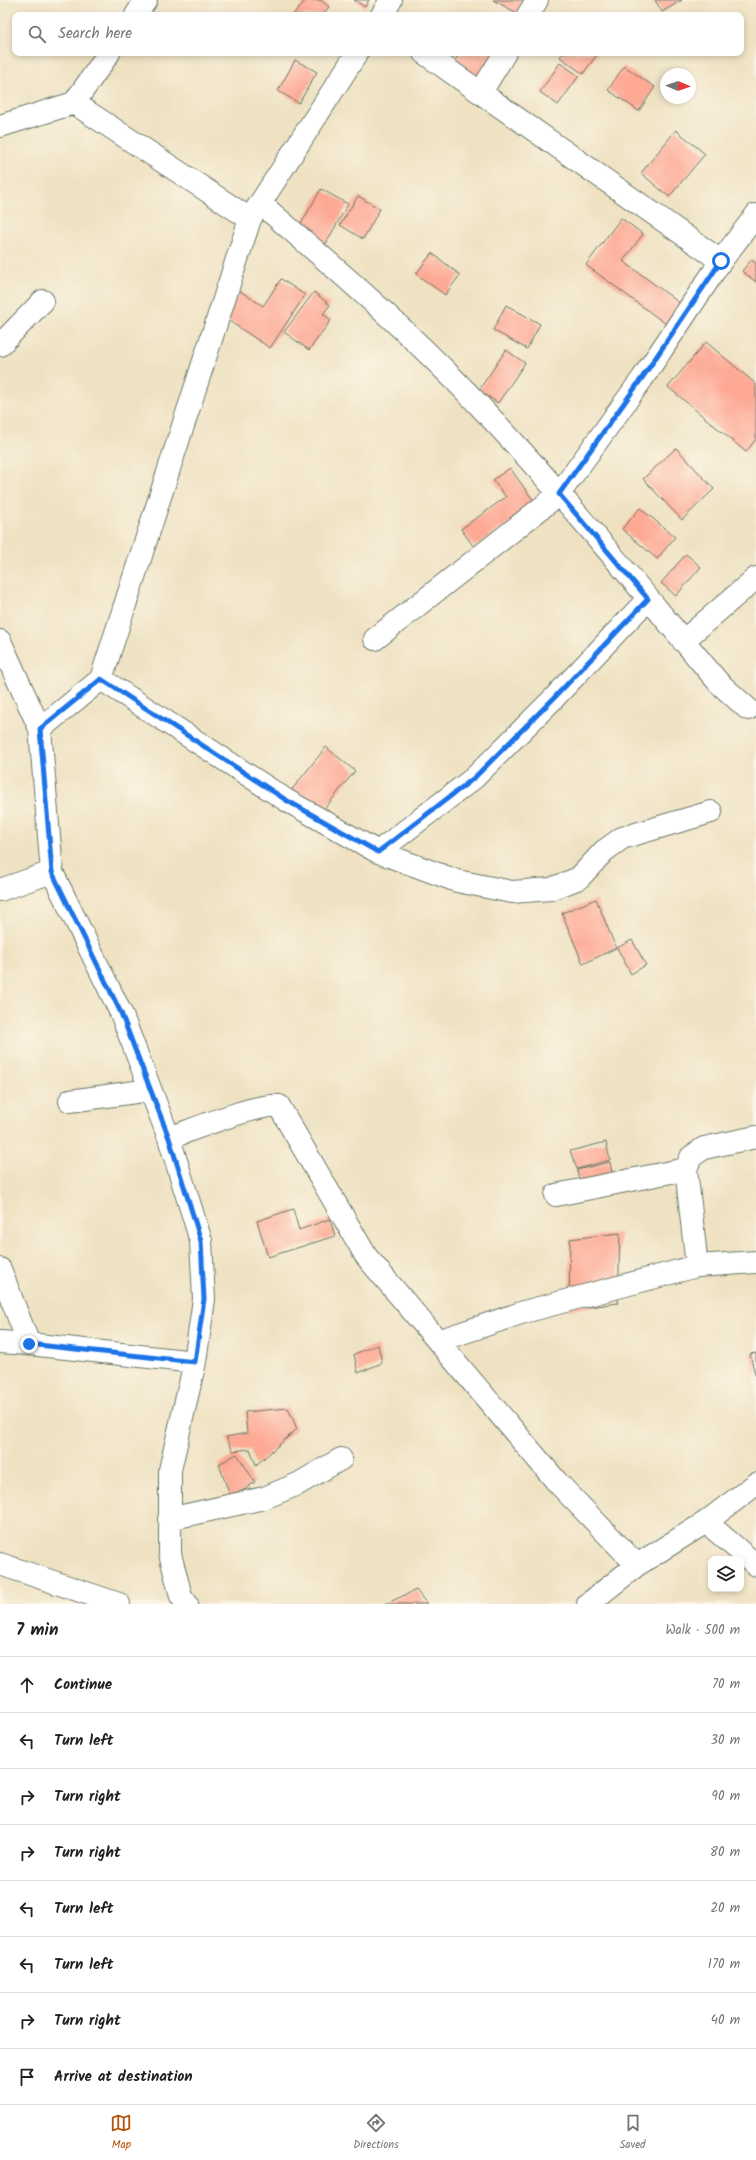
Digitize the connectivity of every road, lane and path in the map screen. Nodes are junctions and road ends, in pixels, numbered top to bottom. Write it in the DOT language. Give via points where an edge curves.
graph roads {
  1 [pos="146,0"];
  2 [pos="391,0"];
  3 [pos="537,0"];
  4 [pos="138,12"];
  5 [pos="384,12"];
  6 [pos="530,12"];
  7 [pos="107,56"];
  8 [pos="356,56"];
  9 [pos="428,56"];
  10 [pos="503,56"];
  11 [pos="481,92"];
  12 [pos="74,103"];
  13 [pos="0,126"];
  14 [pos="255,211"];
  15 [pos="756,215"];
  16 [pos="721,261"];
  17 [pos="42,301"];
  18 [pos="0,346"];
  19 [pos="559,494"];
  20 [pos="756,578"];
  21 [pos="648,599"];
  22 [pos="375,638"];
  23 [pos="0,641"];
  24 [pos="683,641"];
  25 [pos="101,679"];
  26 [pos="748,709"];
  27 [pos="40,729"];
  28 [pos="711,812"];
  29 [pos="378,852"];
  30 [pos="52,872"];
  31 [pos="0,890"];
  32 [pos="150,1090"];
  33 [pos="70,1100"];
  34 [pos="756,1137"];
  35 [pos="169,1138"];
  36 [pos="686,1169"];
  37 [pos="556,1195"];
  38 [pos="756,1262"];
  39 [pos="697,1266"];
  40 [pos="0,1270"];
  41 [pos="0,1342"];
  42 [pos="438,1342"];
  43 [pos="29,1344"];
  44 [pos="195,1362"];
  45 [pos="340,1459"];
  46 [pos="756,1484"];
  47 [pos="169,1518"];
  48 [pos="706,1522"];
  49 [pos="0,1564"];
  50 [pos="637,1565"];
  51 [pos="756,1565"];
  52 [pos="119,1604"];
  53 [pos="187,1604"];
  54 [pos="588,1604"];
  1 -- 4 [label="street"];
  2 -- 5 [label="street"];
  3 -- 6 [label="street"];
  7 -- 12 [label="street"];
  8 -- 14 [label="street"];
  9 -- 11 [label="street"];
  10 -- 11 [label="street"];
  11 -- 16 [label="street"];
  12 -- 13 [label="street"];
  12 -- 14 [label="street"];
  14 -- 19 [label="street" via="359,288 490,416"];
  14 -- 25 [label="street"];
  15 -- 16 [label="street"];
  16 -- 19 [label="street"];
  17 -- 18 [label="street"];
  19 -- 21 [label="street"];
  19 -- 22 [label="street"];
  20 -- 24 [label="street"];
  21 -- 24 [label="street"];
  21 -- 29 [label="street" via="474,778"];
  23 -- 27 [label="street"];
  24 -- 26 [label="street" via="719,683"];
  25 -- 27 [label="street"];
  25 -- 29 [label="street" via="286,800"];
  27 -- 30 [label="street"];
  28 -- 29 [label="street" via="622,838 604,851 579,878 551,889 512,892 457,881"];
  30 -- 31 [label="street"];
  30 -- 32 [label="street" via="121,1013"];
  32 -- 33 [label="street"];
  32 -- 35 [label="street"];
  34 -- 36 [label="street" via="704,1148 691,1157"];
  35 -- 42 [label="street" via="253,1110 279,1106 366,1256"];
  35 -- 44 [label="street" via="201,1241 204,1299"];
  36 -- 37 [label="street"];
  36 -- 39 [label="street"];
  38 -- 39 [label="street"];
  39 -- 42 [label="street" via="524,1312"];
  40 -- 43 [label="street"];
  41 -- 43 [label="street"];
  42 -- 50 [label="street" via="557,1482"];
  43 -- 44 [label="street"];
  44 -- 47 [label="street" via="170,1470"];
  45 -- 47 [label="street" via="298,1484 264,1498"];
  46 -- 48 [label="street"];
  47 -- 53 [label="street" via="170,1554 181,1596"];
  48 -- 50 [label="street"];
  48 -- 51 [label="street"];
  49 -- 52 [label="street"];
  50 -- 54 [label="street"];
}
